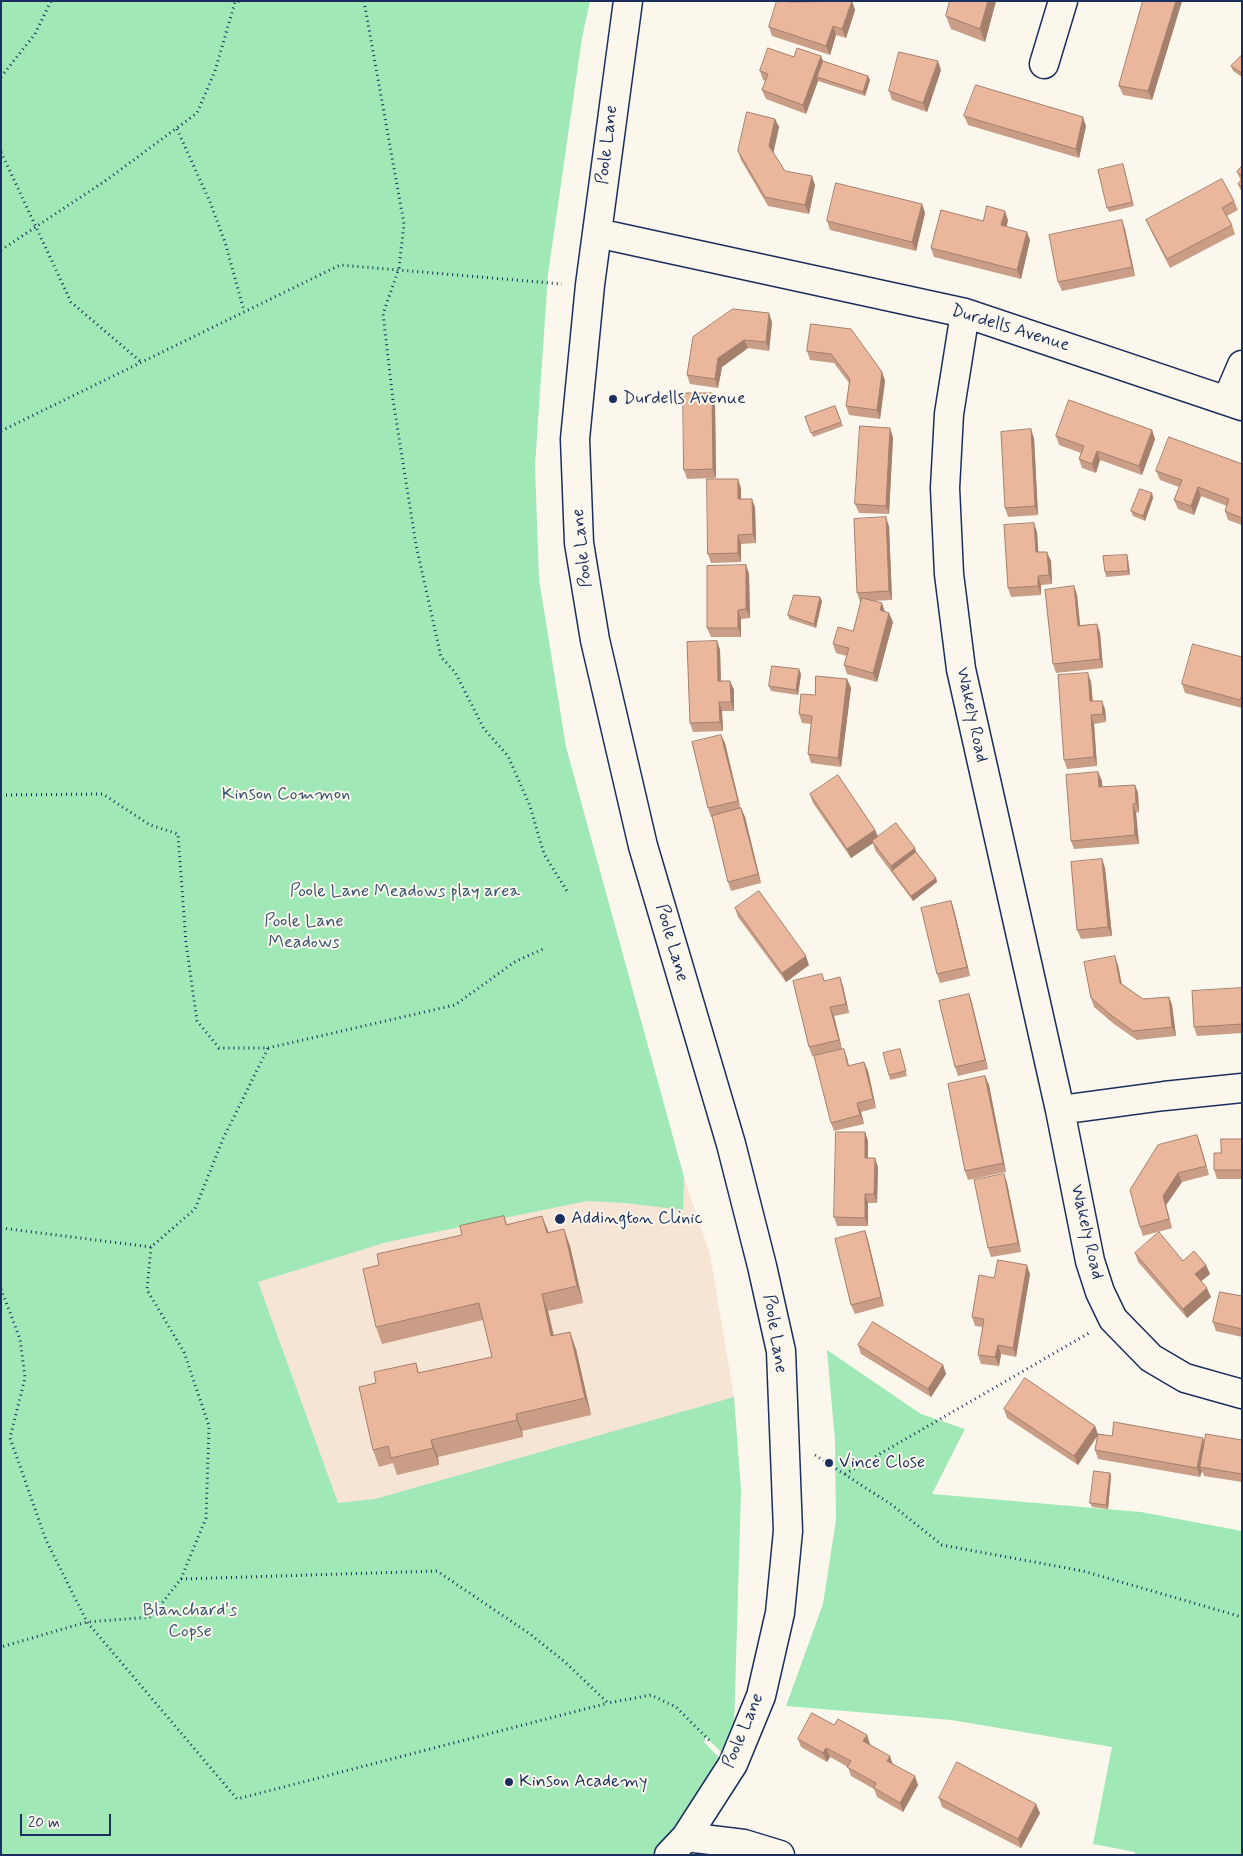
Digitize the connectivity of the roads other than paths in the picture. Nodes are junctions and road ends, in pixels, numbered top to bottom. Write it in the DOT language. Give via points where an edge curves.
graph roads {
  1 [pos="628,1"];
  2 [pos="1063,1"];
  3 [pos="1044,64"];
  4 [pos="597,233"];
  5 [pos="965,313"];
  6 [pos="1242,365"];
  7 [pos="1234,403"];
  8 [pos="1242,1088"];
  9 [pos="1060,1110"];
  10 [pos="1242,1394"];
  11 [pos="677,1846"];
  12 [pos="780,1855"];
  1 -- 4 [label="street, Poole Lane"];
  2 -- 3 [label="street"];
  4 -- 5 [label="street, Durdells Avenue"];
  4 -- 11 [label="street, Poole Lane" via="575,439 579,542 595,640 643,846 730,1144 781,1351 788,1532 780,1613 761,1696 732,1764"];
  5 -- 7 [label="street, Durdells Avenue"];
  5 -- 9 [label="street, Wakely Road" via="949,414 945,488 949,574 966,695"];
  6 -- 7 [label="street"];
  8 -- 9 [label="street"];
  9 -- 10 [label="street, Wakely Road" via="1090,1261 1113,1319 1151,1358 1185,1378"];
  11 -- 12 [label="street" via="744,1844"];
}
